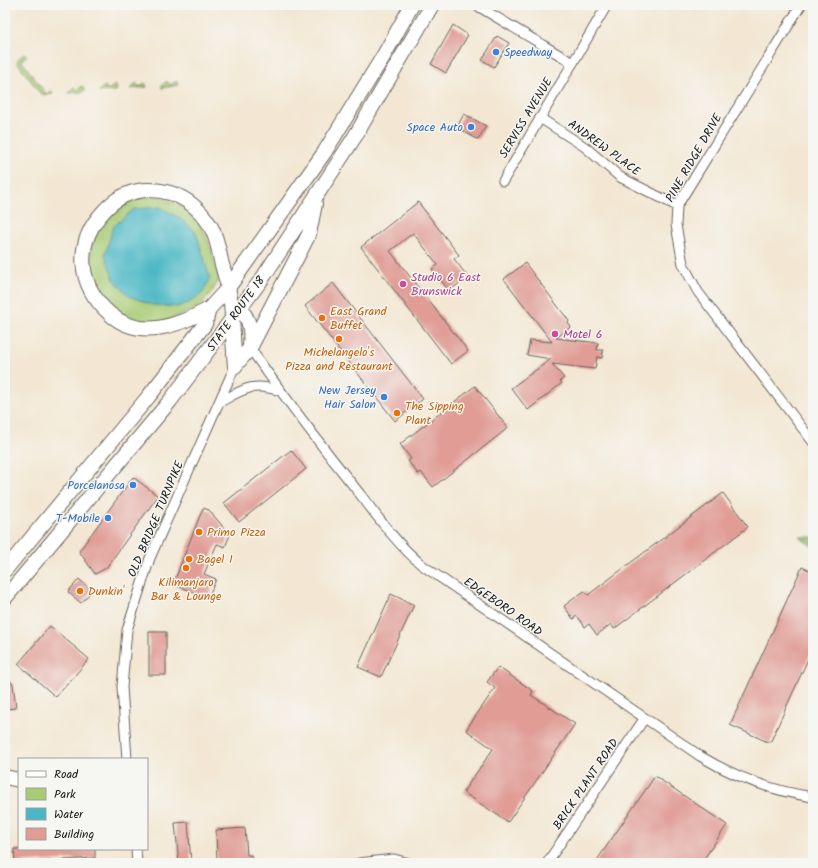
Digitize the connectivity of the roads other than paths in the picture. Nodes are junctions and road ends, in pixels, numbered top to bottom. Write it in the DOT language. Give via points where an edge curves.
graph roads {
  1 [pos="412,5"];
  2 [pos="432,5"];
  3 [pos="476,5"];
  4 [pos="607,5"];
  5 [pos="801,5"];
  6 [pos="573,63"];
  7 [pos="540,118"];
  8 [pos="503,181"];
  9 [pos="317,196"];
  10 [pos="677,206"];
  11 [pos="228,288"];
  12 [pos="227,310"];
  13 [pos="250,348"];
  14 [pos="235,366"];
  15 [pos="280,391"];
  16 [pos="220,402"];
  17 [pos="813,442"];
  18 [pos="5,570"];
  19 [pos="5,598"];
  20 [pos="644,719"];
  21 [pos="127,758"];
  22 [pos="5,777"];
  23 [pos="18,780"];
  24 [pos="813,797"];
  25 [pos="136,850"];
  26 [pos="137,863"];
  27 [pos="359,863"];
  28 [pos="409,863"];
  29 [pos="547,863"];
  1 -- 11 [label="highway, STATE ROUTE 18" via="324,153"];
  2 -- 9 [label="highway, STATE ROUTE 18"];
  3 -- 6 [label="street"];
  4 -- 6 [label="street, SERVISS AVENUE"];
  5 -- 10 [label="street, PINE RIDGE DRIVE"];
  6 -- 7 [label="street, SERVISS AVENUE"];
  7 -- 8 [label="street, SERVISS AVENUE"];
  7 -- 10 [label="street, ANDREW PLACE" via="585,147 620,177"];
  9 -- 12 [label="highway, STATE ROUTE 18" via="262,279"];
  9 -- 13 [label="highway" via="309,234"];
  10 -- 17 [label="street, PINE RIDGE DRIVE" via="676,225 683,264 698,292"];
  11 -- 12 [label="highway, STATE ROUTE 18"];
  11 -- 12 [label="highway" via="210,225 190,202 175,195 151,189 135,191 116,198 97,218 84,242 85,277 95,298 112,316 134,327 160,328"];
  12 -- 13 [label="highway" via="241,340"];
  12 -- 14 [label="highway"];
  12 -- 18 [label="highway, STATE ROUTE 18" via="206,324"];
  12 -- 19 [label="highway, STATE ROUTE 18" via="170,401"];
  13 -- 14 [label="highway"];
  13 -- 15 [label="street, EDGEBORO ROAD"];
  14 -- 16 [label="street, OLD BRIDGE TURNPIKE"];
  15 -- 16 [label="street" via="251,386"];
  15 -- 20 [label="street, EDGEBORO ROAD" via="348,480 413,558"];
  16 -- 21 [label="street, OLD BRIDGE TURNPIKE" via="150,558 127,630 122,686"];
  20 -- 24 [label="street, EDGEBORO ROAD" via="732,774 763,786"];
  20 -- 29 [label="street, BRICK PLANT ROAD"];
  22 -- 23 [label="highway"];
  25 -- 26 [label="street"];
  27 -- 28 [label="street" via="394,859"];
}
